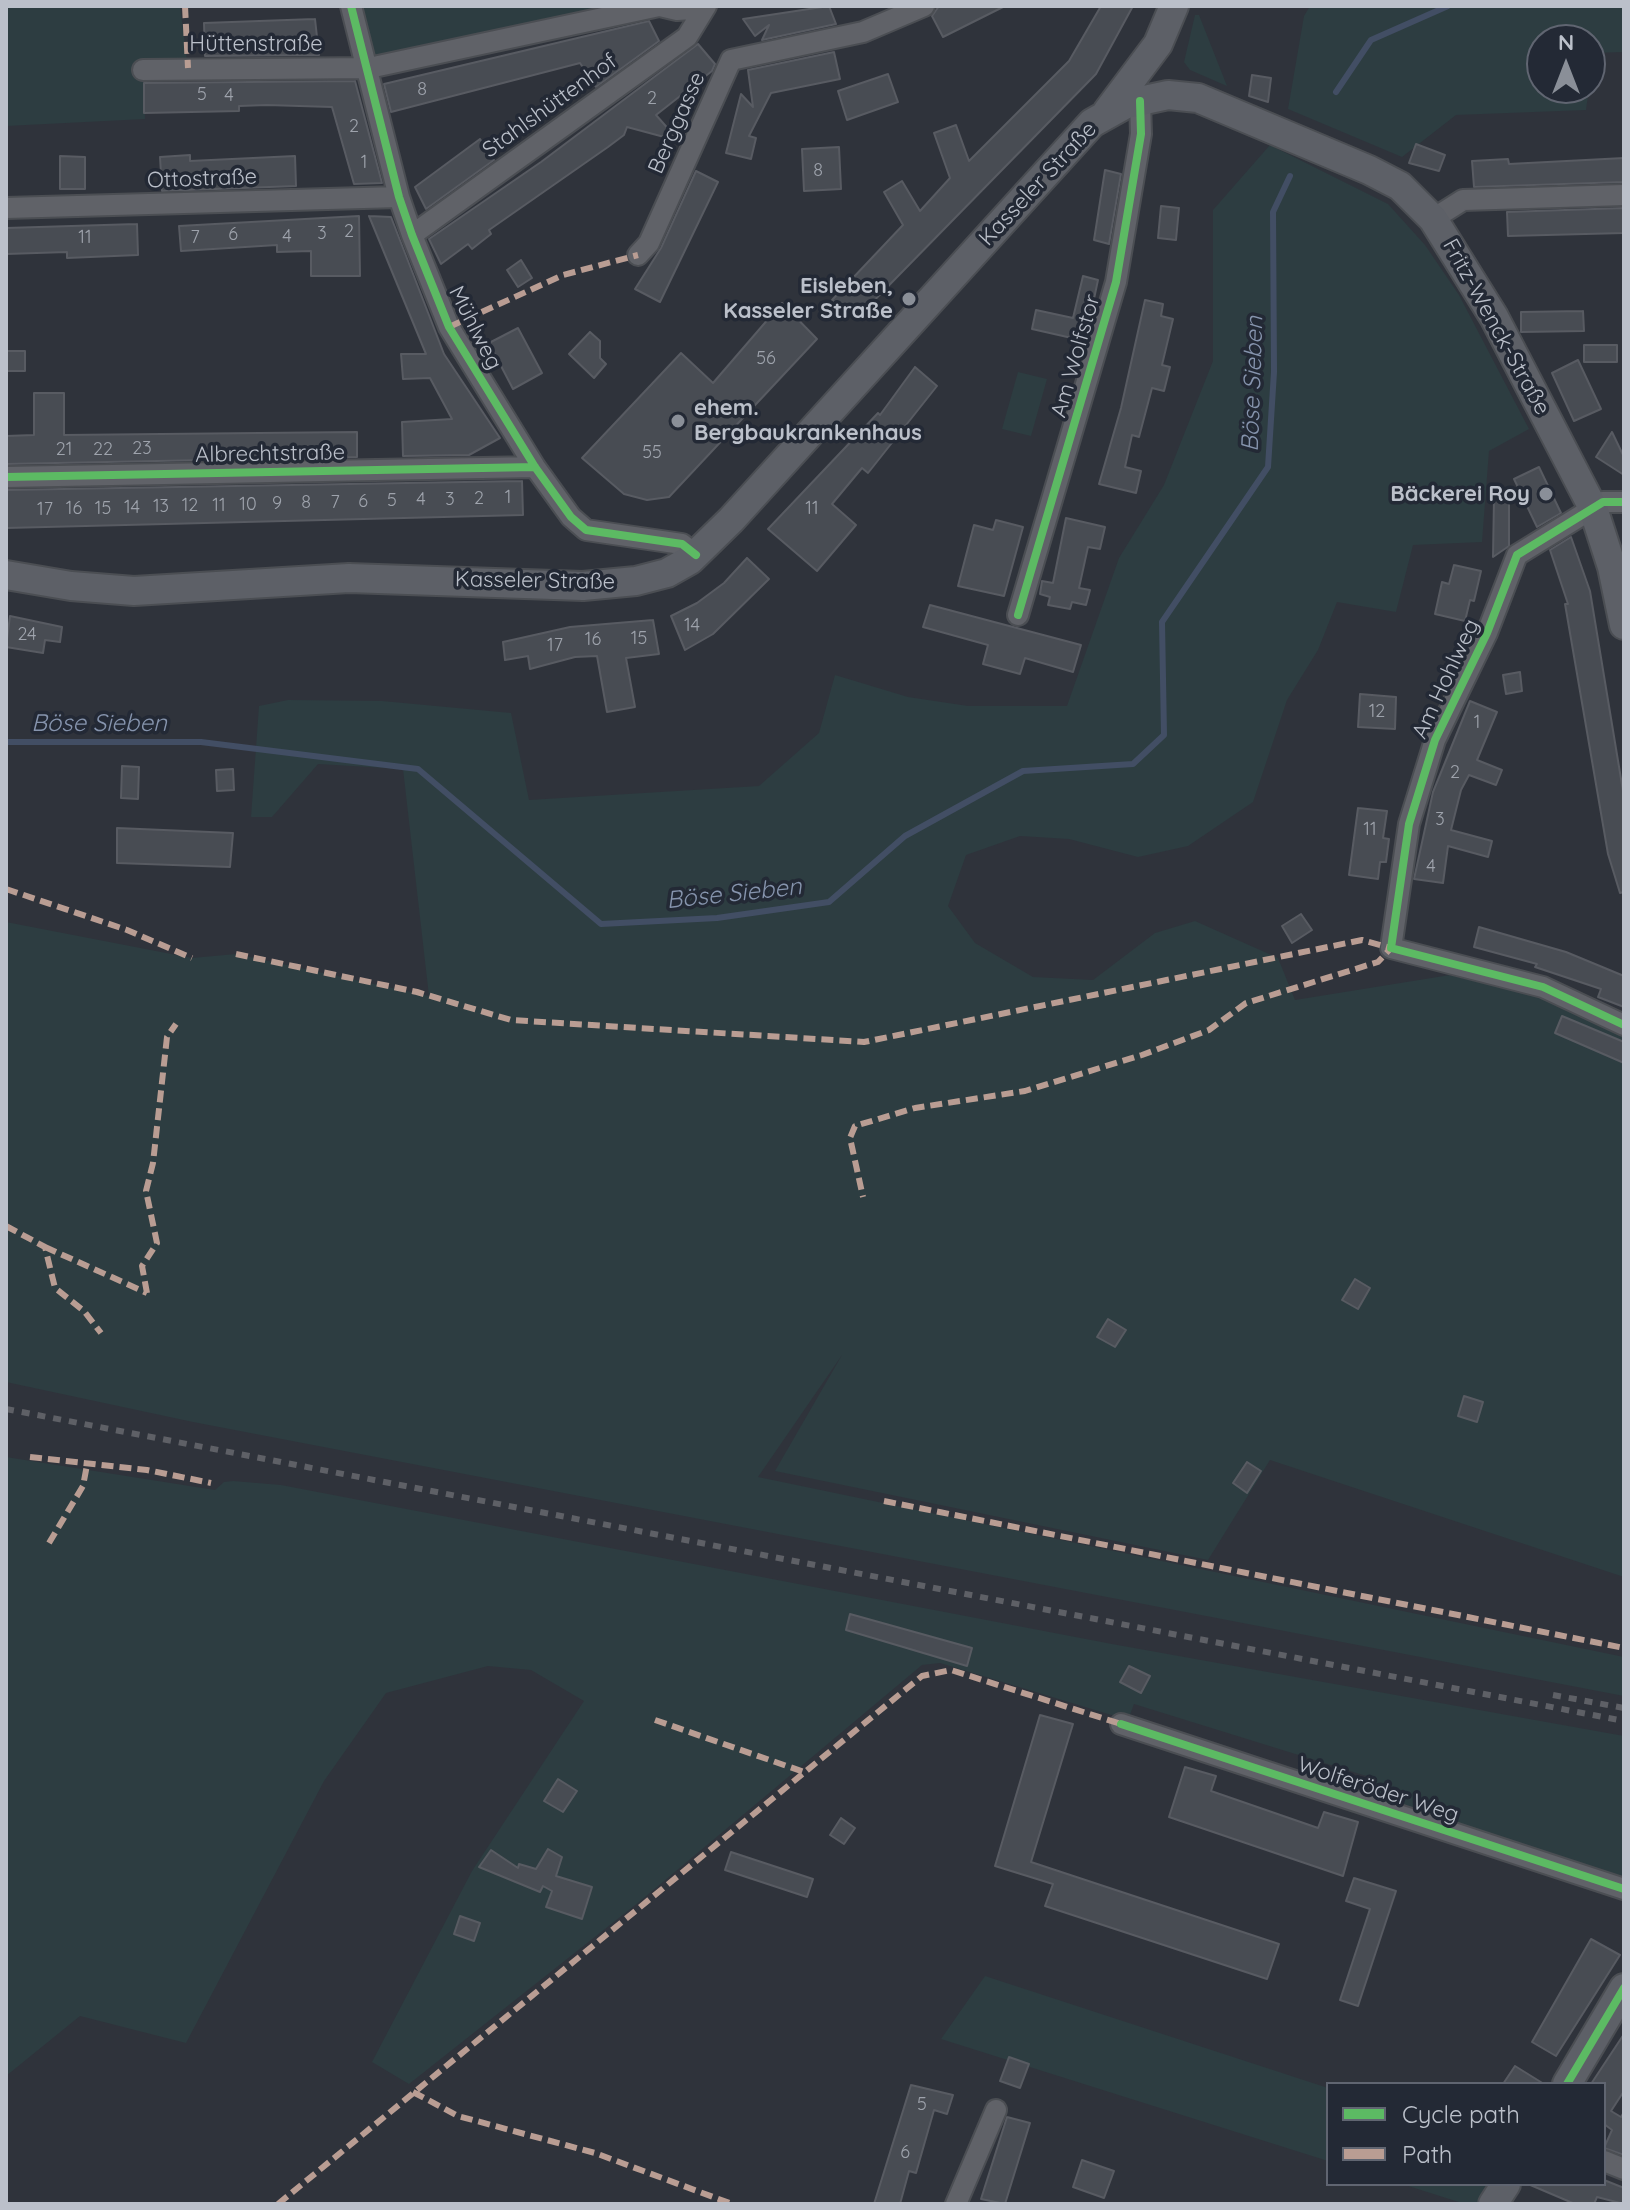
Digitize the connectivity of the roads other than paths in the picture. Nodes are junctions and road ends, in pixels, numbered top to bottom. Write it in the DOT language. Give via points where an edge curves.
graph roads {
  1 [pos="351,6"];
  2 [pos="659,6"];
  3 [pos="924,6"];
  4 [pos="1174,6"];
  5 [pos="705,7"];
  6 [pos="1158,44"];
  7 [pos="369,68"];
  8 [pos="143,70"];
  9 [pos="1168,95"];
  10 [pos="1140,101"];
  11 [pos="1107,112"];
  12 [pos="1624,195"];
  13 [pos="399,197"];
  14 [pos="6,208"];
  15 [pos="1433,219"];
  16 [pos="412,235"];
  17 [pos="638,255"];
  18 [pos="535,467"];
  19 [pos="6,477"];
  20 [pos="1624,502"];
  21 [pos="1593,508"];
  22 [pos="696,555"];
  23 [pos="6,575"];
  24 [pos="1018,615"];
  25 [pos="1624,625"];
  26 [pos="1624,1025"];
  27 [pos="1121,1724"];
  28 [pos="1624,1889"];
  29 [pos="1624,1988"];
  30 [pos="1568,2082"];
  31 [pos="996,2110"];
  32 [pos="1505,2186"];
  33 [pos="956,2204"];
  34 [pos="1493,2204"];
  1 -- 7 [label="street, Mühlweg"];
  2 -- 5 [label="street, Hüttenstraße"];
  2 -- 7 [label="street, Hüttenstraße"];
  3 -- 17 [label="street, Berggasse" via="863,32 731,60 649,243"];
  4 -- 6 [label="main road, Kasseler Straße"];
  5 -- 16 [label="street, Stahlshüttenhof" via="687,37"];
  6 -- 9 [label="main road"];
  6 -- 11 [label="main road, Kasseler Straße"];
  7 -- 8 [label="street, Hüttenstraße"];
  7 -- 13 [label="street, Mühlweg"];
  9 -- 10 [label="main road, Kasseler Straße"];
  9 -- 15 [label="main road, Fritz-Wenck-Straße" via="1209,102 1369,170 1400,186"];
  10 -- 11 [label="main road, Kasseler Straße"];
  10 -- 24 [label="street, Am Wolfstor" via="1141,134 1116,282"];
  11 -- 22 [label="main road, Kasseler Straße"];
  12 -- 15 [label="street" via="1463,200"];
  13 -- 14 [label="street, Ottostraße"];
  13 -- 16 [label="street, Mühlweg"];
  15 -- 21 [label="main road, Fritz-Wenck-Straße" via="1478,289"];
  16 -- 18 [label="street, Mühlweg" via="449,327"];
  18 -- 19 [label="street, Albrechtstraße"];
  18 -- 22 [label="street, Mühlweg" via="586,530 679,543"];
  20 -- 21 [label="street"];
  21 -- 25 [label="main road, Fritz-Wenck-Straße"];
  21 -- 26 [label="street, Am Hohlweg" via="1517,555 1487,633 1435,740 1409,824 1391,948 1543,987"];
  22 -- 23 [label="main road, Kasseler Straße" via="655,577 583,586 349,578 134,591"];
  27 -- 28 [label="street, Wolferöder Weg"];
  29 -- 30 [label="main road"];
  31 -- 33 [label="street"];
  32 -- 34 [label="main road"];
}
